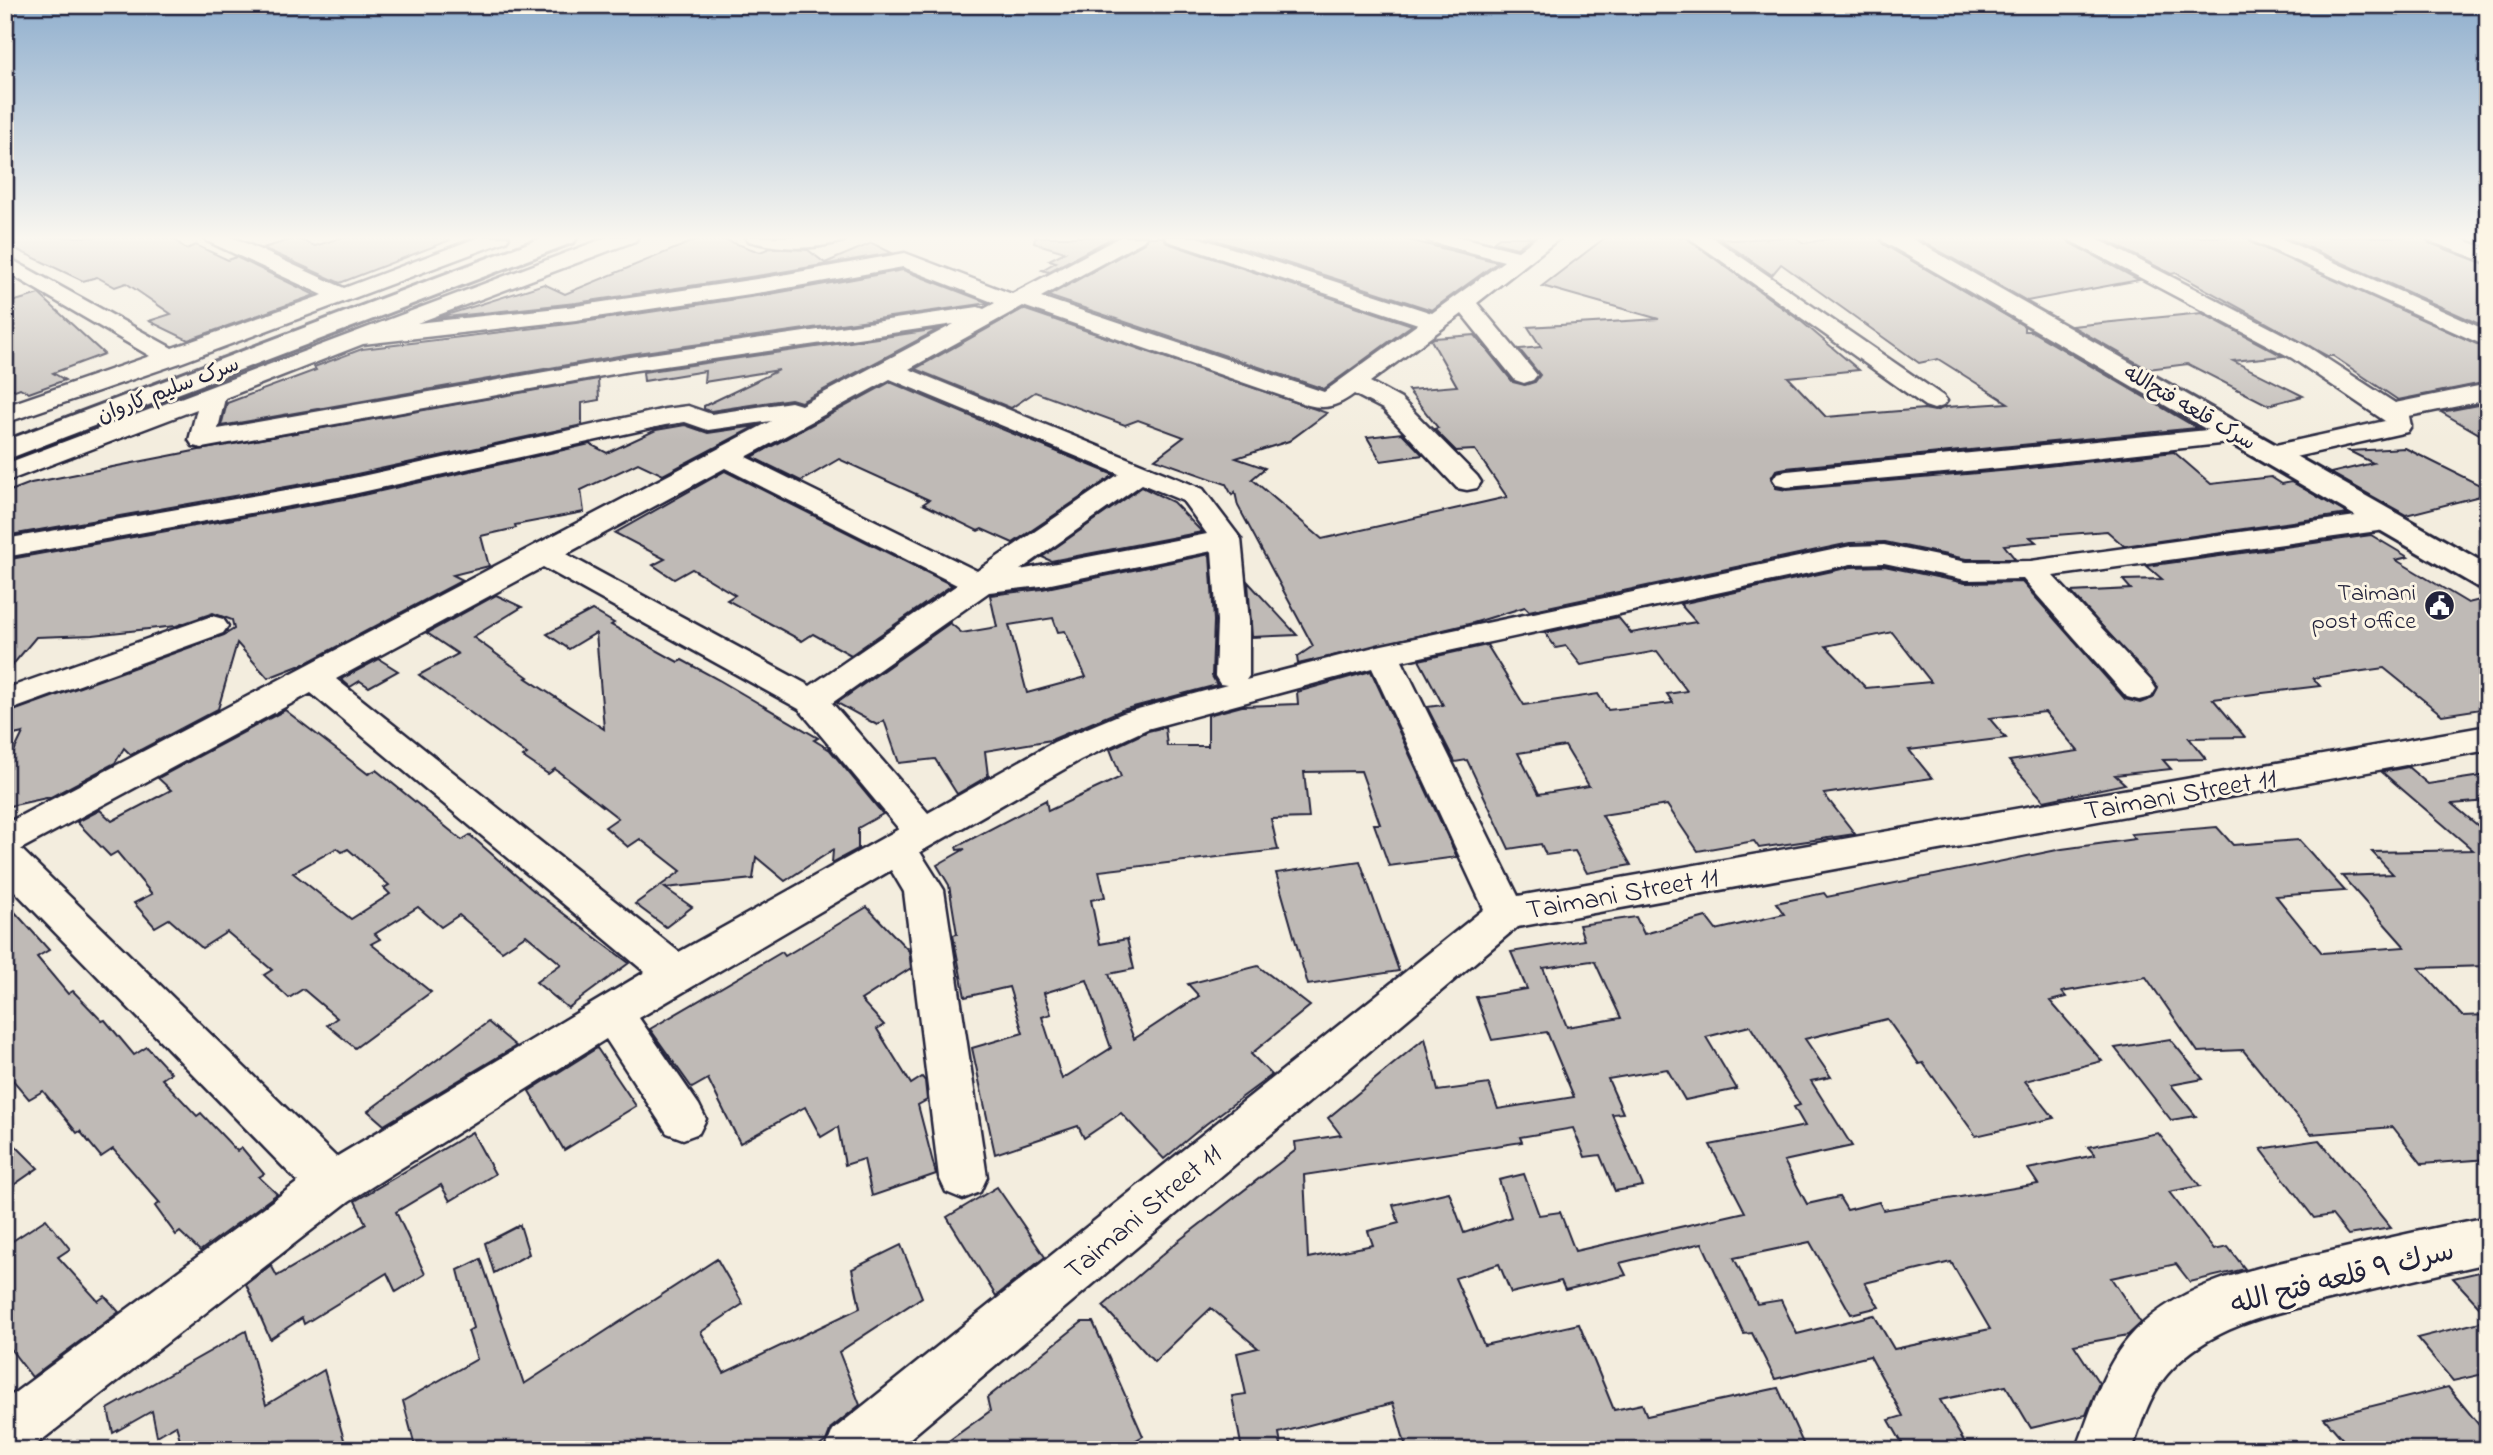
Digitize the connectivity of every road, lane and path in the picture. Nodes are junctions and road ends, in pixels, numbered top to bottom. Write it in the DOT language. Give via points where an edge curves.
graph roads {
  1 [pos="79,305"];
  2 [pos="318,305"];
  3 [pos="366,305"];
  4 [pos="368,305"];
  5 [pos="445,305"];
  6 [pos="630,305"];
  7 [pos="1009,305"];
  8 [pos="1383,305"];
  9 [pos="1460,305"];
  10 [pos="1466,305"];
  11 [pos="1796,305"];
  12 [pos="2011,305"];
  13 [pos="2209,305"];
  14 [pos="2410,305"];
  15 [pos="1435,322"];
  16 [pos="359,337"];
  17 [pos="2488,340"];
  18 [pos="171,358"];
  19 [pos="888,369"];
  20 [pos="1524,375"];
  21 [pos="1352,382"];
  22 [pos="2488,392"];
  23 [pos="212,395"];
  24 [pos="1934,401"];
  25 [pos="821,405"];
  26 [pos="2391,412"];
  27 [pos="5,415"];
  28 [pos="5,433"];
  29 [pos="2238,435"];
  30 [pos="5,451"];
  31 [pos="2272,454"];
  32 [pos="724,457"];
  33 [pos="1140,473"];
  34 [pos="5,474"];
  35 [pos="1787,479"];
  36 [pos="1467,482"];
  37 [pos="2385,521"];
  38 [pos="1226,539"];
  39 [pos="5,548"];
  40 [pos="543,554"];
  41 [pos="2031,570"];
  42 [pos="2488,579"];
  43 [pos="979,584"];
  44 [pos="212,626"];
  45 [pos="1382,655"];
  46 [pos="1232,676"];
  47 [pos="313,677"];
  48 [pos="2139,689"];
  49 [pos="5,701"];
  50 [pos="811,701"];
  51 [pos="2488,738"];
  52 [pos="910,840"];
  53 [pos="5,841"];
  54 [pos="5,857"];
  55 [pos="1506,914"];
  56 [pos="676,974"];
  57 [pos="612,1013"];
  58 [pos="683,1119"];
  59 [pos="963,1177"];
  60 [pos="332,1185"];
  61 [pos="2488,1240"];
  62 [pos="5,1434"];
  63 [pos="853,1450"];
  64 [pos="2104,1450"];
  1 -- 18 [label="street"];
  2 -- 18 [label="street"];
  3 -- 28 [label="main road"];
  4 -- 30 [label="main road, سرک سلیم کاروان"];
  5 -- 16 [label="street"];
  6 -- 16 [label="street"];
  7 -- 19 [label="street"];
  7 -- 21 [label="street" via="1317,400 1331,400"];
  7 -- 23 [label="street" via="630,364 202,440"];
  8 -- 15 [label="street"];
  9 -- 15 [label="street"];
  10 -- 20 [label="street"];
  11 -- 24 [label="street"];
  12 -- 29 [label="main road, سرک قلعه فتح‌الله"];
  13 -- 26 [label="street" via="2301,353"];
  14 -- 17 [label="street"];
  15 -- 21 [label="street"];
  16 -- 23 [label="street"];
  18 -- 27 [label="street"];
  19 -- 25 [label="street"];
  19 -- 33 [label="street"];
  21 -- 36 [label="street" via="1392,404"];
  22 -- 26 [label="street"];
  23 -- 34 [label="street"];
  25 -- 32 [label="street"];
  25 -- 39 [label="street" via="708,422 688,414 665,417 344,488"];
  26 -- 31 [label="street" via="2398,426"];
  29 -- 31 [label="main road, سرک قلعه فتح‌الله"];
  29 -- 35 [label="street"];
  31 -- 37 [label="main road, سرک قلعه فتح‌الله"];
  32 -- 40 [label="street"];
  32 -- 43 [label="street"];
  33 -- 38 [label="street" via="1193,495"];
  33 -- 43 [label="street"];
  37 -- 41 [label="street"];
  37 -- 42 [label="main road, سرک قلعه فتح‌الله"];
  38 -- 43 [label="street" via="1041,577"];
  38 -- 46 [label="street"];
  40 -- 47 [label="street"];
  40 -- 50 [label="street"];
  41 -- 45 [label="street" via="1966,571 1884,554 1851,555"];
  41 -- 48 [label="street"];
  43 -- 50 [label="street"];
  44 -- 49 [label="street"];
  45 -- 52 [label="street" via="1135,721 1067,751"];
  45 -- 55 [label="street"];
  47 -- 53 [label="street"];
  47 -- 56 [label="street"];
  50 -- 52 [label="street"];
  51 -- 55 [label="street, Taimani Street 11"];
  52 -- 56 [label="street"];
  52 -- 59 [label="street" via="924,890"];
  54 -- 60 [label="street"];
  55 -- 63 [label="street, Taimani Street 11"];
  56 -- 57 [label="street"];
  57 -- 58 [label="street"];
  57 -- 60 [label="street"];
  60 -- 62 [label="street"];
  61 -- 64 [label="street, سرك ٩ قلعه فتح الله" via="2261,1292 2216,1307 2152,1350 2132,1381"];
}
